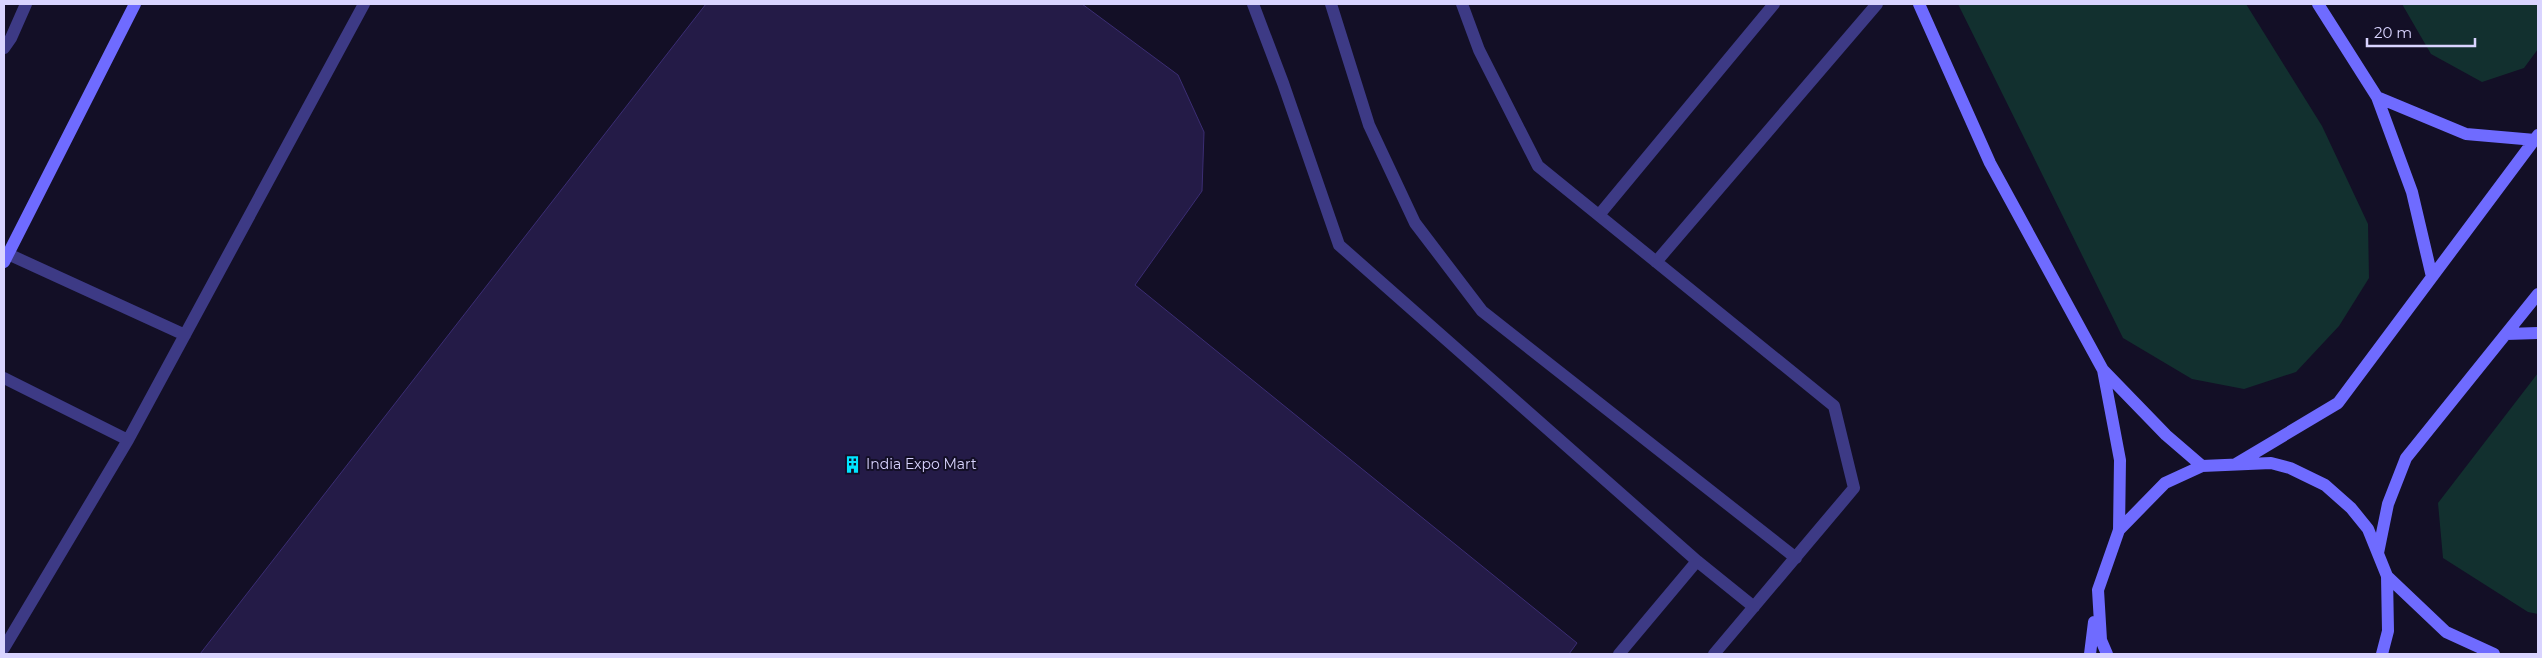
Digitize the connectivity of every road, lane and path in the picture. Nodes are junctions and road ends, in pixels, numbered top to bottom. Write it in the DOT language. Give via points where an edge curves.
graph roads {
  1 [pos="26,4"];
  2 [pos="135,4"];
  3 [pos="364,4"];
  4 [pos="1253,4"];
  5 [pos="1331,4"];
  6 [pos="1462,4"];
  7 [pos="1774,4"];
  8 [pos="1877,4"];
  9 [pos="1919,4"];
  10 [pos="2318,4"];
  11 [pos="4,48"];
  12 [pos="2377,97"];
  13 [pos="2536,137"];
  14 [pos="1599,215"];
  15 [pos="6,258"];
  16 [pos="1656,262"];
  17 [pos="2432,278"];
  18 [pos="2538,294"];
  19 [pos="2538,333"];
  20 [pos="2506,334"];
  21 [pos="185,335"];
  22 [pos="2103,370"];
  23 [pos="4,378"];
  24 [pos="128,440"];
  25 [pos="2234,465"];
  26 [pos="2202,466"];
  27 [pos="2119,530"];
  28 [pos="2378,553"];
  29 [pos="1796,558"];
  30 [pos="1697,561"];
  31 [pos="2387,576"];
  32 [pos="2098,590"];
  33 [pos="1754,607"];
  34 [pos="4,648"];
  35 [pos="1619,654"];
  36 [pos="1714,654"];
  37 [pos="2090,654"];
  38 [pos="2107,654"];
  39 [pos="2382,654"];
  40 [pos="2494,654"];
  1 -- 11 [label="lane"];
  2 -- 15 [label="street"];
  3 -- 21 [label="lane"];
  4 -- 30 [label="lane" via="1284,83 1339,245"];
  5 -- 29 [label="lane" via="1369,125 1415,223 1482,311"];
  6 -- 14 [label="lane" via="1479,50 1538,166"];
  7 -- 14 [label="lane"];
  8 -- 16 [label="lane"];
  9 -- 22 [label="street" via="1990,163"];
  10 -- 12 [label="street"];
  12 -- 13 [label="street" via="2466,134"];
  12 -- 17 [label="street" via="2412,192"];
  13 -- 17 [label="street"];
  14 -- 16 [label="lane"];
  15 -- 21 [label="lane"];
  16 -- 29 [label="lane" via="1834,406 1854,488"];
  17 -- 25 [label="street" via="2338,402"];
  18 -- 20 [label="street"];
  19 -- 20 [label="street"];
  20 -- 28 [label="street" via="2406,458 2388,504"];
  21 -- 24 [label="lane"];
  22 -- 26 [label="street" via="2166,435"];
  22 -- 27 [label="street" via="2120,460"];
  23 -- 24 [label="lane"];
  24 -- 34 [label="lane"];
  25 -- 26 [label="street"];
  25 -- 28 [label="street" via="2271,463 2290,468 2325,485 2351,508 2368,529"];
  26 -- 27 [label="street" via="2165,484"];
  27 -- 32 [label="street"];
  28 -- 31 [label="street"];
  29 -- 33 [label="lane"];
  30 -- 33 [label="lane"];
  30 -- 35 [label="lane"];
  31 -- 39 [label="street" via="2388,631"];
  31 -- 40 [label="street" via="2446,632"];
  32 -- 37 [label="street"];
  32 -- 38 [label="street" via="2101,640"];
  33 -- 36 [label="lane"];
}
